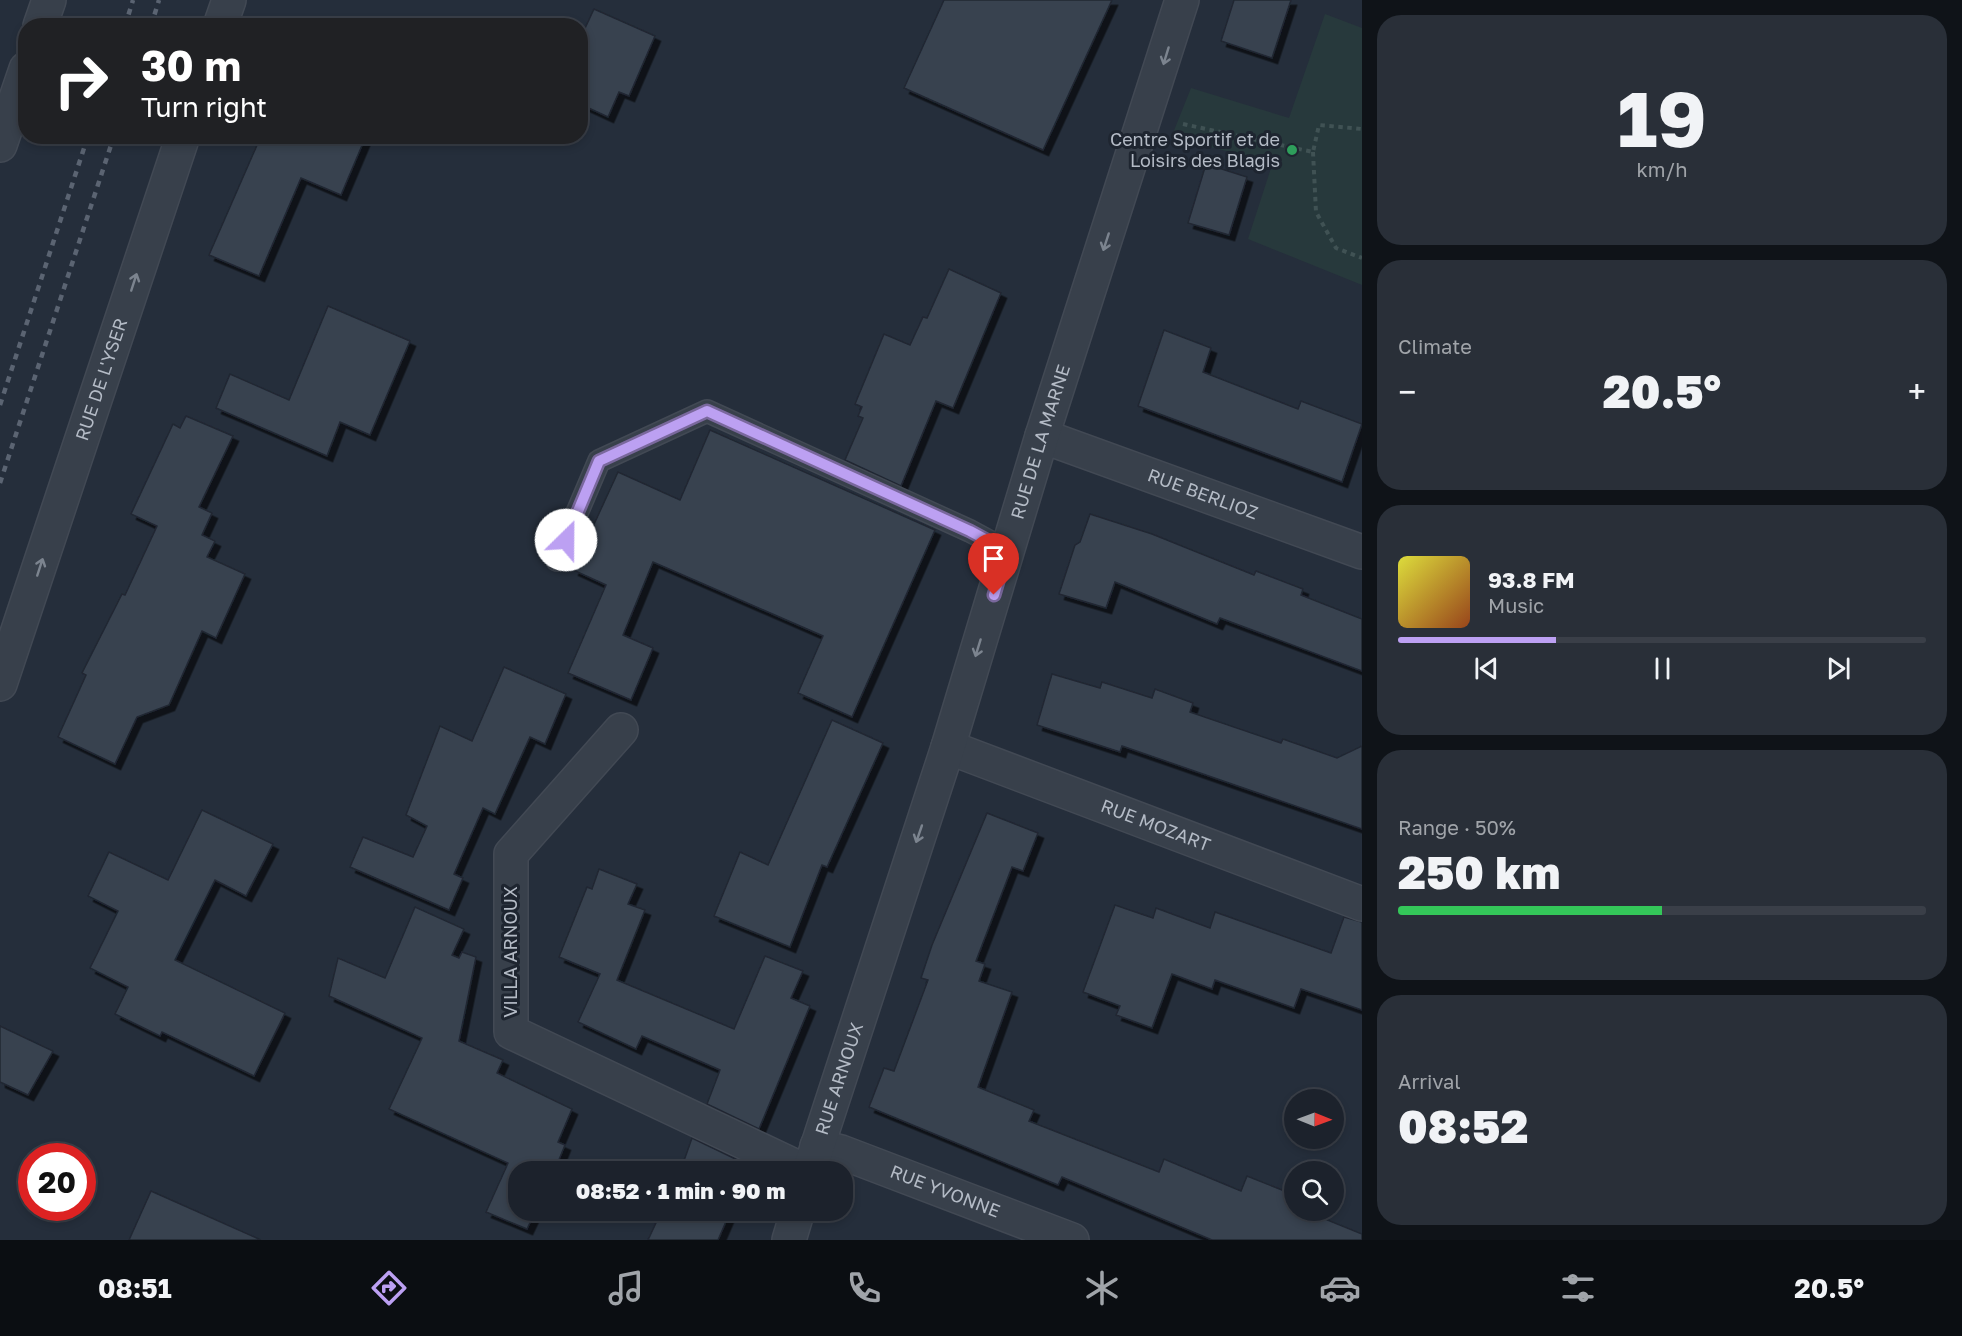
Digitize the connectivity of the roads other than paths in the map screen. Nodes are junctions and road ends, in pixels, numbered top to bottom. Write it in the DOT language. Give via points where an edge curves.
graph roads {
  1 [pos="49,0"];
  2 [pos="229,0"];
  3 [pos="1182,0"];
  4 [pos="43,18"];
  5 [pos="223,18"];
  6 [pos="18,92"];
  7 [pos="180,144"];
  8 [pos="0,145"];
  9 [pos="1042,436"];
  10 [pos="1007,551"];
  11 [pos="1362,552"];
  12 [pos="557,560"];
  13 [pos="0,684"];
  14 [pos="621,730"];
  15 [pos="948,747"];
  16 [pos="1362,904"];
  17 [pos="868,985"];
  18 [pos="806,1161"];
  19 [pos="812,1161"];
  20 [pos="816,1161"];
  21 [pos="795,1221"];
  22 [pos="789,1240"];
  23 [pos="1072,1240"];
  1 -- 4 [label="street"];
  2 -- 5 [label="street"];
  3 -- 9 [label="street, RUE DE LA MARNE, one-way"];
  6 -- 8 [label="street"];
  13 -- 7 [label="street, RUE DE L'YSER, one-way"];
  9 -- 10 [label="street, RUE DE LA MARNE"];
  9 -- 11 [label="street, RUE BERLIOZ"];
  10 -- 12 [label="lane" via="707,411 599,461"];
  10 -- 15 [label="street, RUE DE LA MARNE, one-way"];
  14 -- 18 [label="street, VILLA ARNOUX" via="511,854 511,1032"];
  15 -- 16 [label="street, RUE MOZART"];
  15 -- 17 [label="street, RUE DE LA MARNE, one-way"];
  17 -- 19 [label="street, RUE ARNOUX"];
  20 -- 23 [label="street, RUE YVONNE" via="841,1152"];
  21 -- 22 [label="street"];
}
